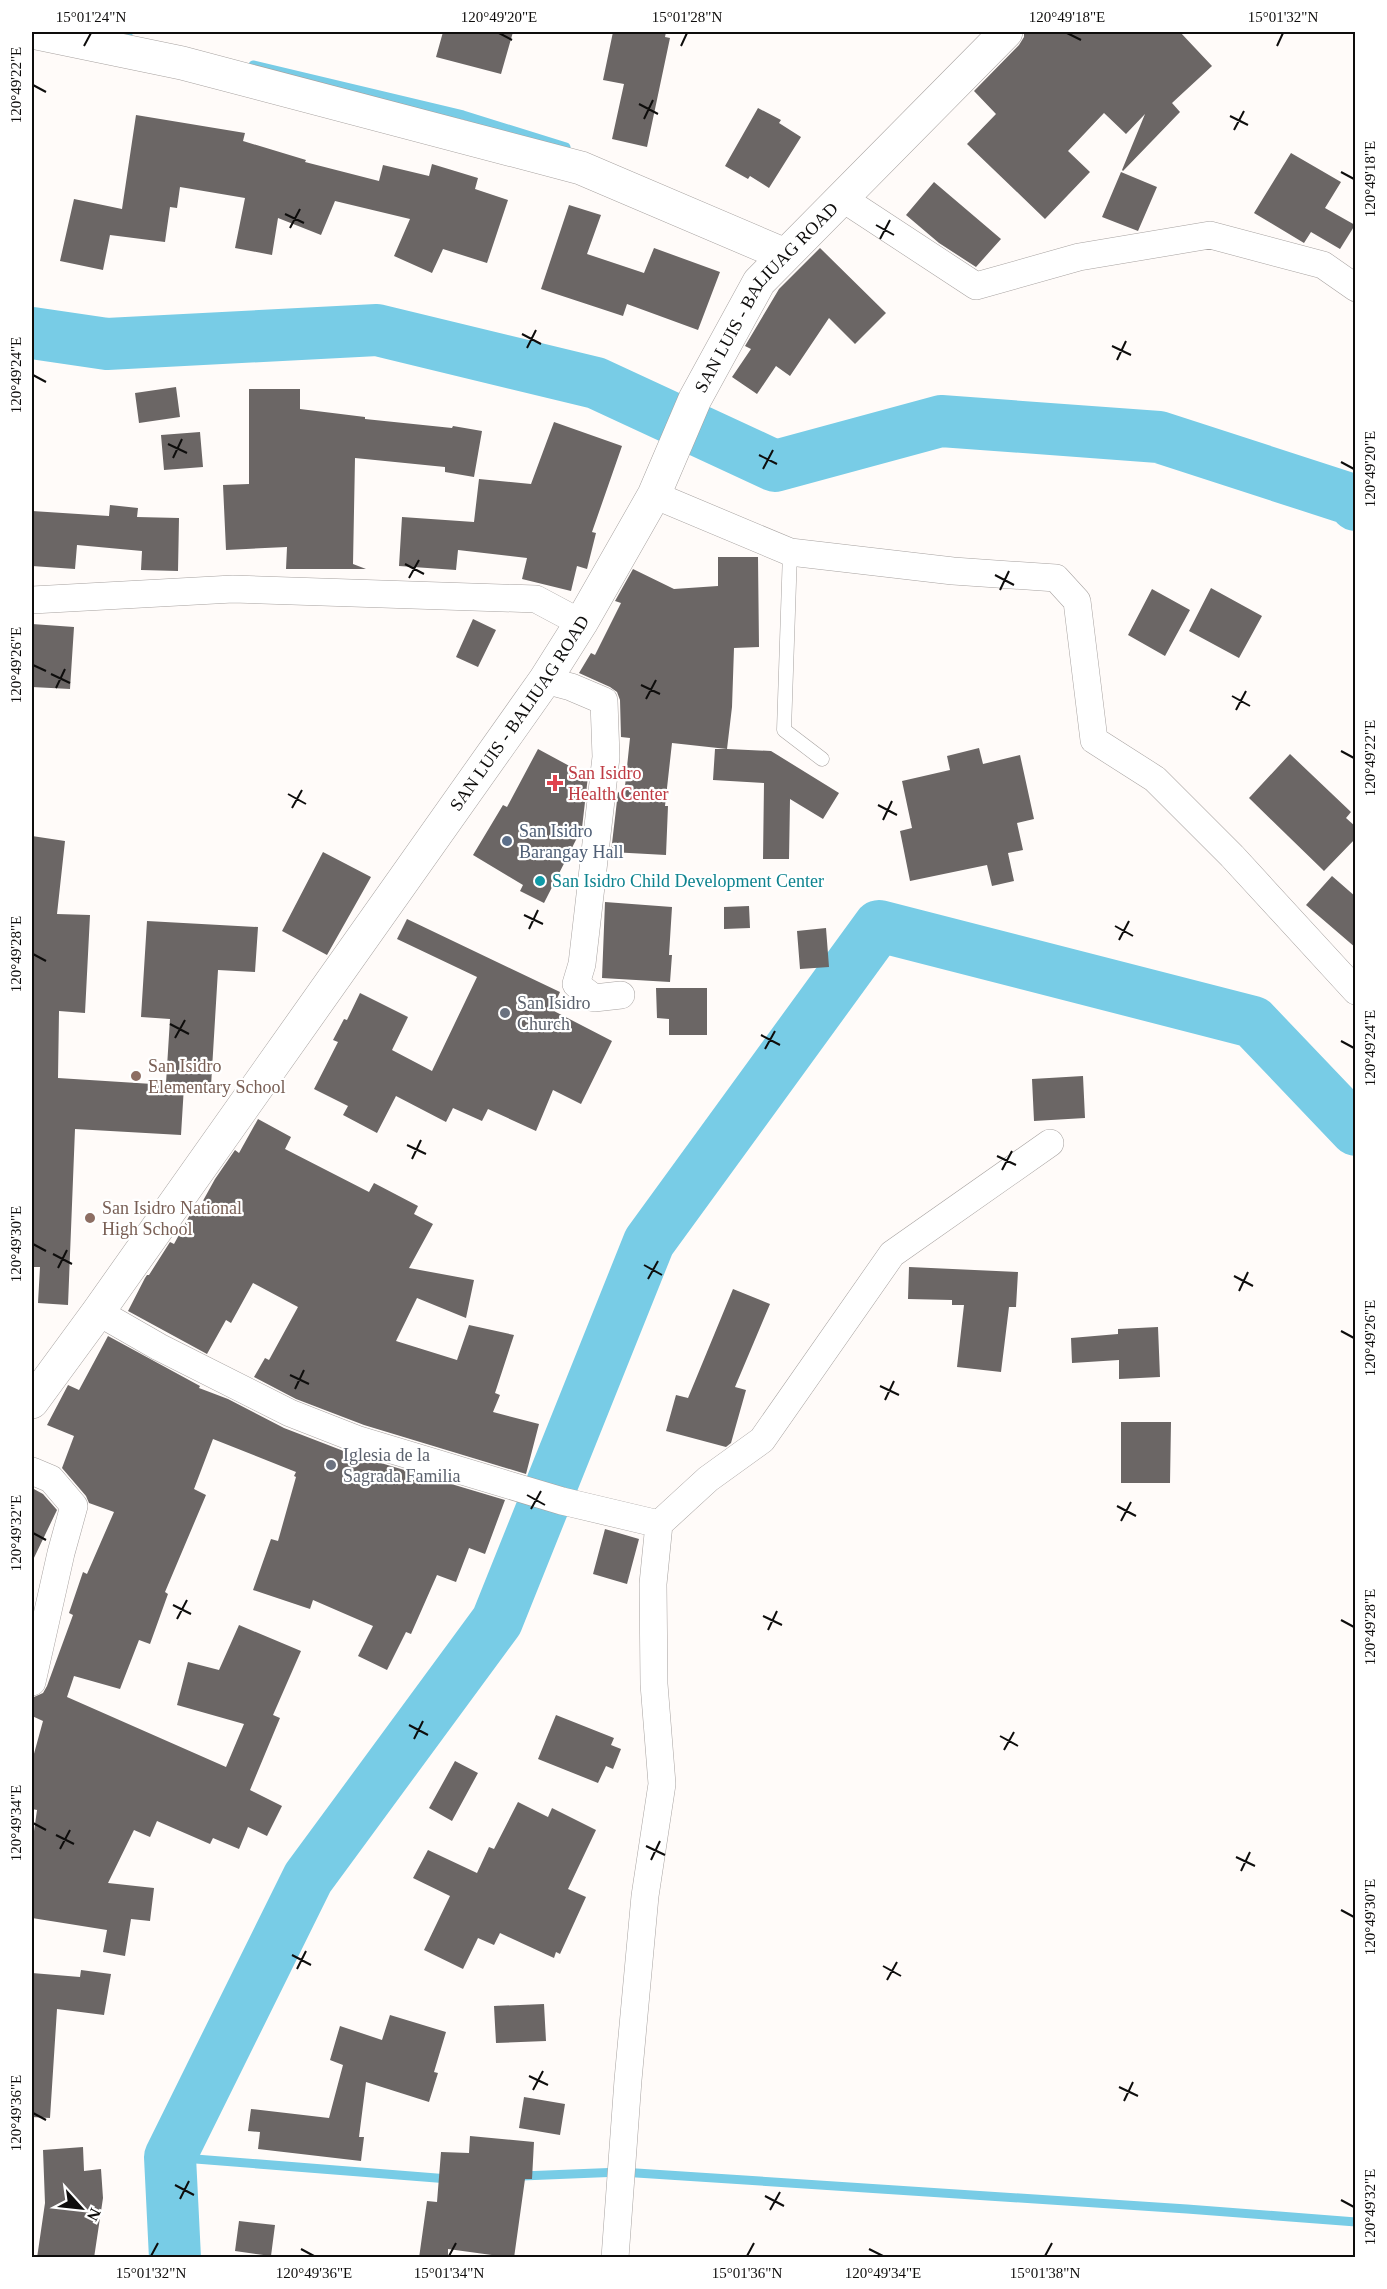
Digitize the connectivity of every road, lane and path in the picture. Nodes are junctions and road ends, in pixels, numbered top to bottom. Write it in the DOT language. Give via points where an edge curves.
graph roads {
  1 [pos="1006,32"];
  2 [pos="32,33"];
  3 [pos="842,198"];
  4 [pos="785,255"];
  5 [pos="1356,288"];
  6 [pos="658,486"];
  7 [pos="790,552"];
  8 [pos="32,600"];
  9 [pos="581,623"];
  10 [pos="545,680"];
  11 [pos="822,759"];
  12 [pos="1356,990"];
  13 [pos="621,995"];
  14 [pos="1050,1143"];
  15 [pos="98,1312"];
  16 [pos="32,1402"];
  17 [pos="32,1471"];
  18 [pos="659,1524"];
  19 [pos="32,1682"];
  20 [pos="615,2258"];
  1 -- 3 [label="main road, SAN LUIS - BALIUAG ROAD"];
  2 -- 4 [label="main road" via="182,63 581,168"];
  3 -- 4 [label="main road, SAN LUIS - BALIUAG ROAD"];
  3 -- 5 [label="street" via="976,286 1079,257 1210,235 1323,265"];
  4 -- 6 [label="main road, SAN LUIS - BALIUAG ROAD" via="759,282 694,399"];
  6 -- 7 [label="street"];
  6 -- 9 [label="main road, SAN LUIS - BALIUAG ROAD"];
  7 -- 11 [label="lane" via="784,730"];
  7 -- 12 [label="street" via="953,571 1056,578 1077,601 1094,740 1155,779"];
  8 -- 9 [label="street" via="234,590 536,598"];
  9 -- 10 [label="main road, SAN LUIS - BALIUAG ROAD"];
  10 -- 13 [label="street" via="603,701 606,757 582,964 576,984 594,998"];
  10 -- 15 [label="main road, SAN LUIS - BALIUAG ROAD"];
  14 -- 18 [label="street" via="892,1254 762,1440 708,1479"];
  15 -- 16 [label="main road, SAN LUIS - BALIUAG ROAD"];
  15 -- 18 [label="street" via="291,1413 391,1451 562,1501"];
  17 -- 19 [label="street" via="51,1479 74,1506"];
  18 -- 20 [label="street" via="653,1584 654,1684 662,1784 645,1896"];
}
